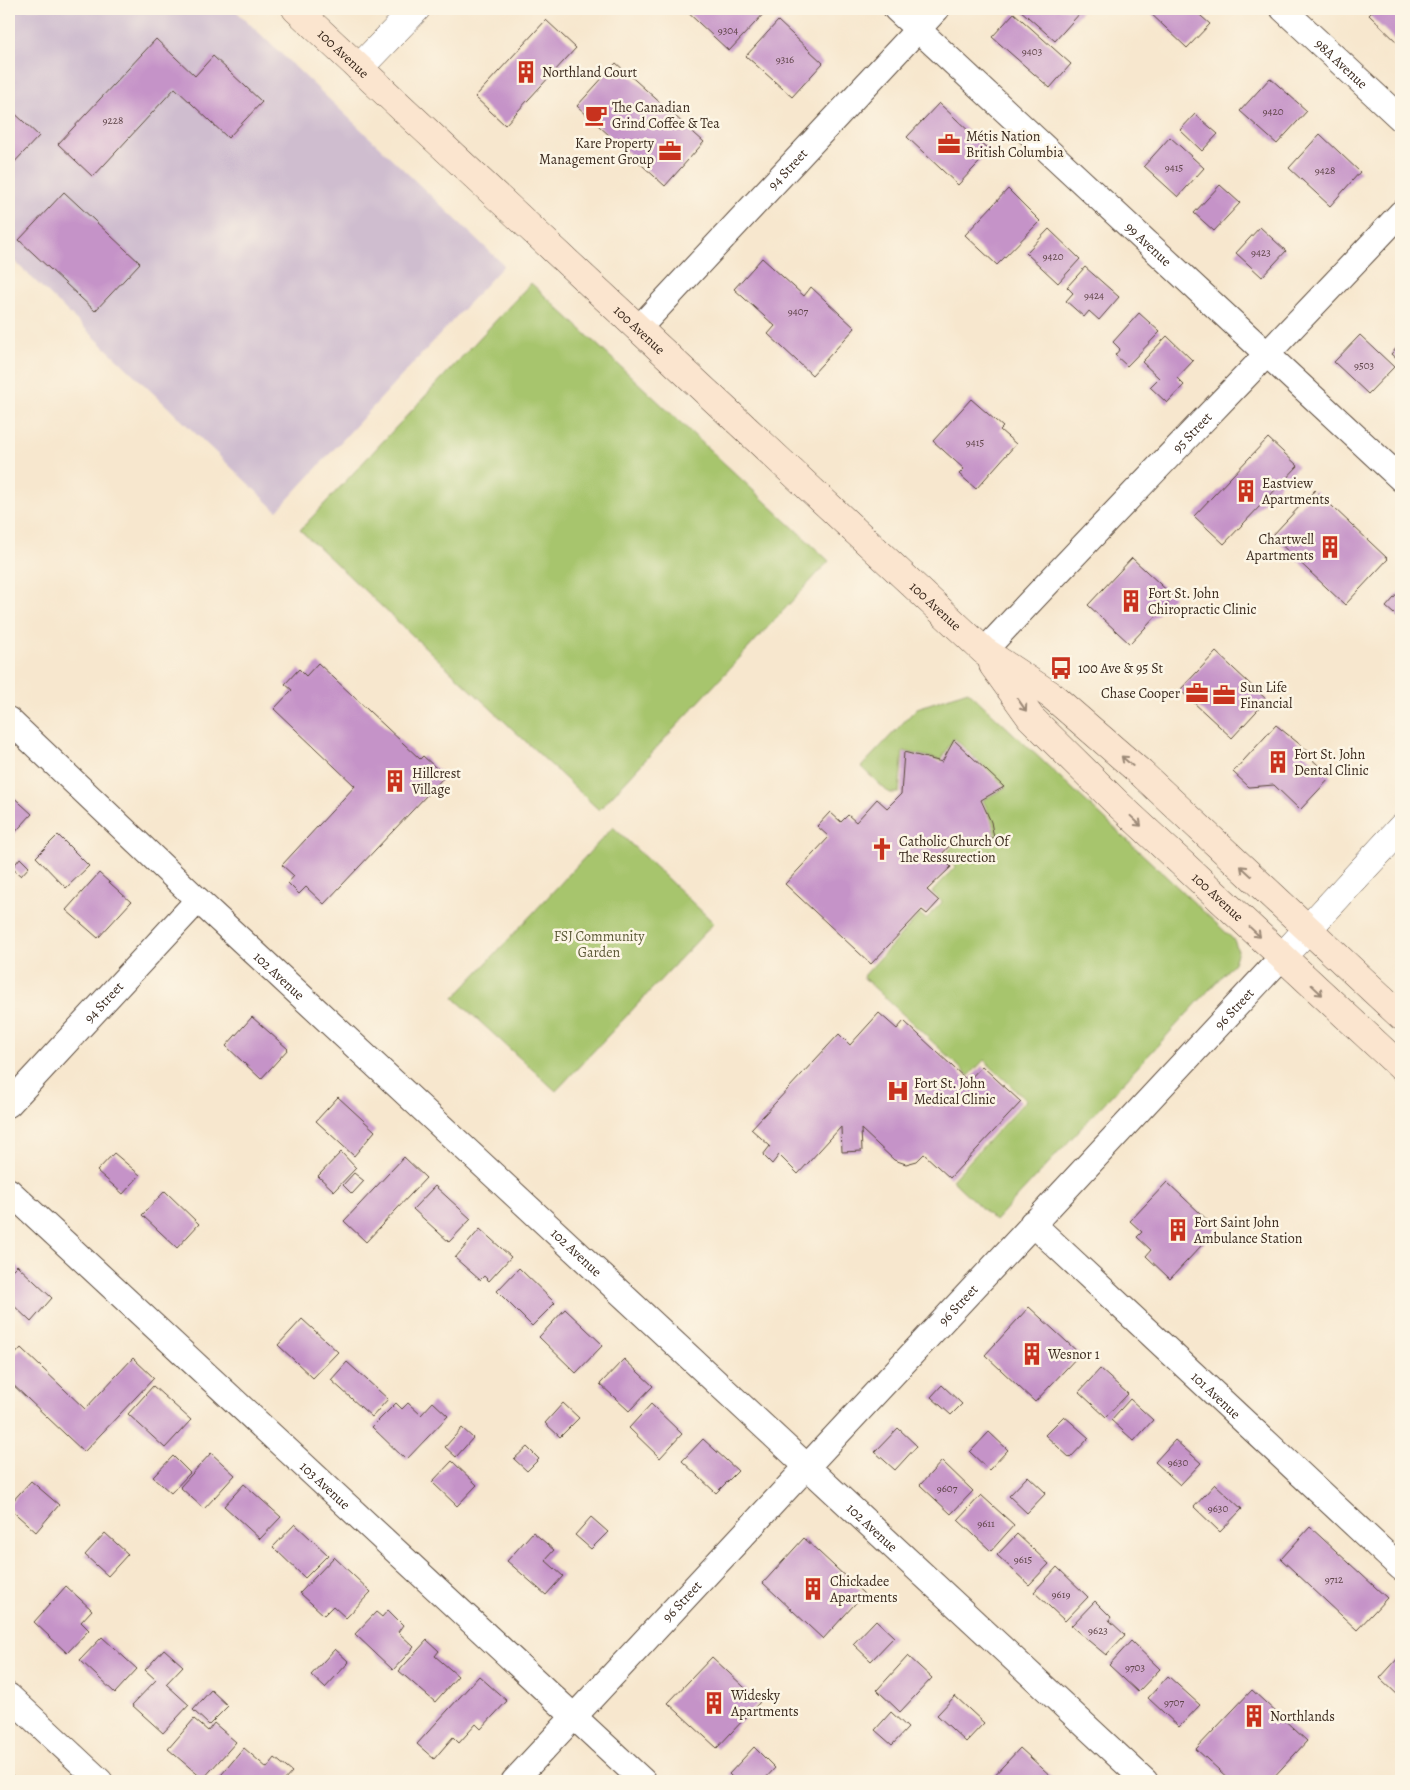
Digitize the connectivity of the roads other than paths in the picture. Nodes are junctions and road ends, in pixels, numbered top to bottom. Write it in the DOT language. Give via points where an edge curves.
graph roads {
  1 [pos="296,9"];
  2 [pos="416,9"];
  3 [pos="896,9"];
  4 [pos="937,9"];
  5 [pos="1283,9"];
  6 [pos="918,29"];
  7 [pos="359,68"];
  8 [pos="1401,119"];
  9 [pos="1401,213"];
  10 [pos="638,329"];
  11 [pos="1267,356"];
  12 [pos="1401,480"];
  13 [pos="984,651"];
  14 [pos="9,720"];
  15 [pos="1401,828"];
  16 [pos="198,900"];
  17 [pos="1308,928"];
  18 [pos="1282,956"];
  19 [pos="1401,1016"];
  20 [pos="1401,1067"];
  21 [pos="9,1104"];
  22 [pos="9,1190"];
  23 [pos="1032,1223"];
  24 [pos="808,1468"];
  25 [pos="1401,1568"];
  26 [pos="9,1696"];
  27 [pos="574,1717"];
  28 [pos="100,1781"];
  29 [pos="514,1781"];
  30 [pos="643,1781"];
  31 [pos="1145,1781"];
  1 -- 7 [label="main road, 100 Avenue"];
  2 -- 7 [label="street"];
  3 -- 6 [label="street, 99 Avenue"];
  4 -- 6 [label="street, 94 Street"];
  5 -- 8 [label="street, 98A Avenue"];
  6 -- 10 [label="street, 94 Street"];
  6 -- 11 [label="street, 99 Avenue"];
  7 -- 10 [label="main road, 100 Avenue"];
  9 -- 11 [label="street, 95 Street"];
  10 -- 13 [label="main road, 100 Avenue"];
  11 -- 12 [label="street, 99 Avenue"];
  11 -- 13 [label="street, 95 Street" via="1123,501"];
  17 -- 13 [label="main road, 100 Avenue, one-way" via="1058,702"];
  13 -- 18 [label="main road, 100 Avenue, one-way" via="1031,718 1117,803"];
  14 -- 16 [label="street, 102 Avenue"];
  15 -- 17 [label="street, 96 Street"];
  16 -- 21 [label="street, 94 Street"];
  16 -- 24 [label="street, 102 Avenue"];
  17 -- 18 [label="street, 96 Street"];
  17 -- 19 [label="main road, 100 Avenue"];
  18 -- 20 [label="main road, 100 Avenue, one-way"];
  18 -- 23 [label="street, 96 Street"];
  22 -- 27 [label="street, 103 Avenue"];
  23 -- 24 [label="street, 96 Street"];
  23 -- 25 [label="street, 101 Avenue"];
  24 -- 27 [label="street, 96 Street"];
  24 -- 31 [label="street, 102 Avenue"];
  26 -- 28 [label="street"];
  27 -- 29 [label="street, 96 Street"];
  27 -- 30 [label="street, 103 Avenue"];
}
